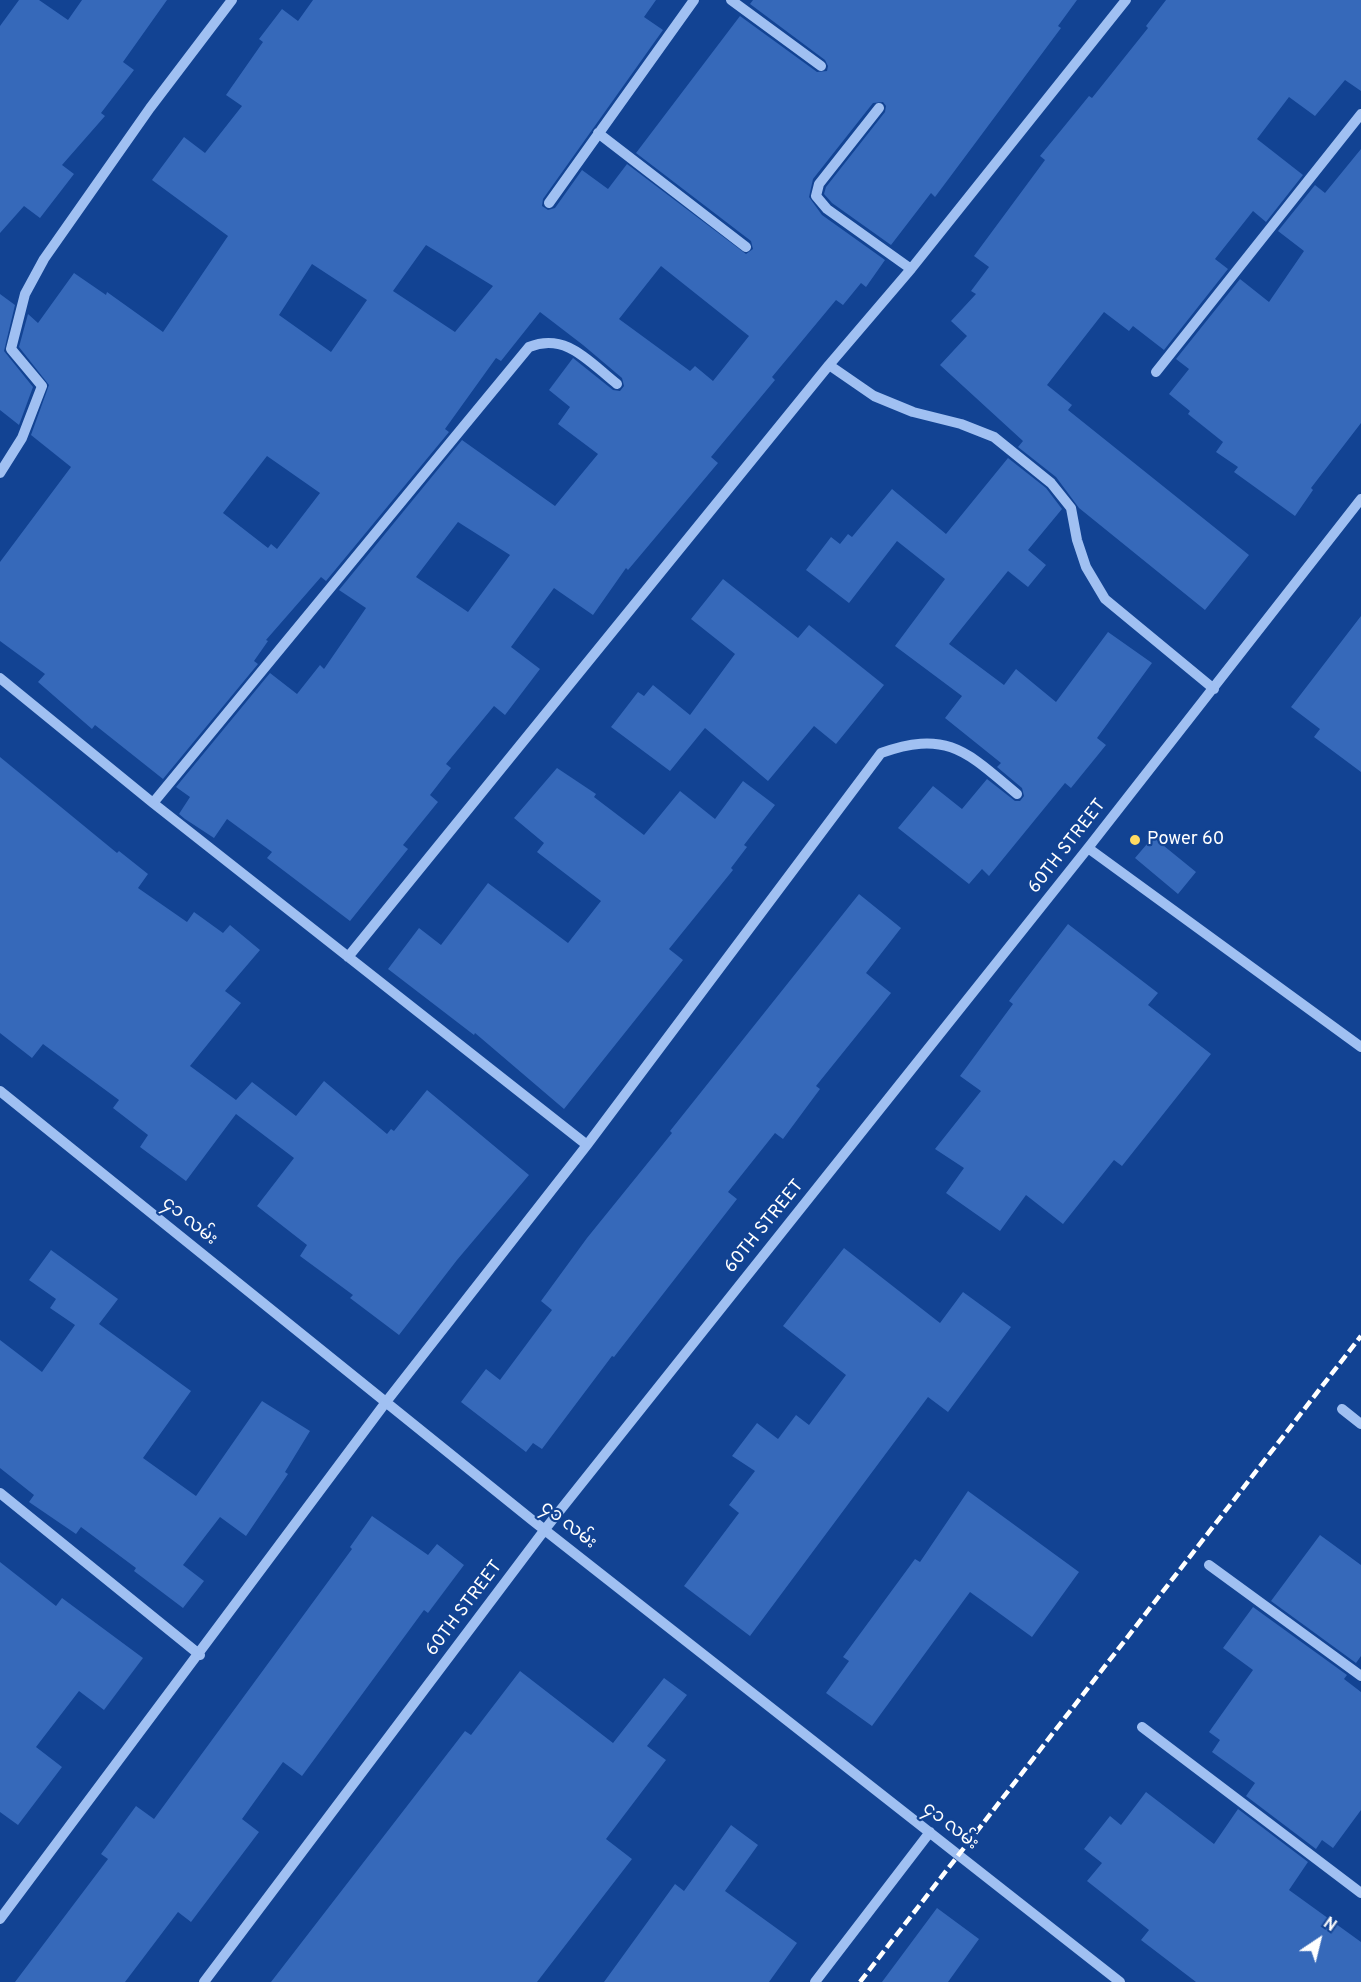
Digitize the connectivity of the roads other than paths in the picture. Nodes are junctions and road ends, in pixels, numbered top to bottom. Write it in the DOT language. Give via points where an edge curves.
graph roads {
  1 [pos="232,0"];
  2 [pos="694,0"];
  3 [pos="731,0"];
  4 [pos="1126,0"];
  5 [pos="821,66"];
  6 [pos="879,108"];
  7 [pos="1361,114"];
  8 [pos="598,133"];
  9 [pos="549,203"];
  10 [pos="746,247"];
  11 [pos="911,269"];
  12 [pos="829,365"];
  13 [pos="1156,372"];
  14 [pos="617,384"];
  15 [pos="0,473"];
  16 [pos="1361,499"];
  17 [pos="0,678"];
  18 [pos="1214,689"];
  19 [pos="1017,794"];
  20 [pos="153,803"];
  21 [pos="1088,848"];
  22 [pos="348,957"];
  23 [pos="1361,1047"];
  24 [pos="0,1091"];
  25 [pos="587,1145"];
  26 [pos="386,1402"];
  27 [pos="1342,1409"];
  28 [pos="1361,1424"];
  29 [pos="0,1493"];
  30 [pos="546,1528"];
  31 [pos="1209,1564"];
  32 [pos="200,1655"];
  33 [pos="1361,1676"];
  34 [pos="1142,1727"];
  35 [pos="930,1832"];
  36 [pos="1361,1893"];
  37 [pos="0,1919"];
  38 [pos="204,1982"];
  39 [pos="815,1982"];
  40 [pos="1120,1982"];
  1 -- 15 [label="street" via="150,108 44,259 25,294 11,349 42,386 22,438"];
  2 -- 8 [label="street"];
  3 -- 5 [label="street"];
  4 -- 11 [label="street"];
  6 -- 11 [label="street" via="819,184 816,196 827,209"];
  7 -- 13 [label="street"];
  8 -- 9 [label="street"];
  8 -- 10 [label="street"];
  11 -- 12 [label="street"];
  12 -- 18 [label="street" via="874,396 994,437 1051,483 1071,508 1086,567 1106,599"];
  12 -- 22 [label="street"];
  14 -- 20 [label="street" via="566,345 555,341 528,347"];
  16 -- 18 [label="street, 60TH STREET"];
  17 -- 20 [label="street"];
  18 -- 21 [label="street, 60TH STREET"];
  19 -- 25 [label="street" via="968,753 953,746 919,744 881,753"];
  20 -- 22 [label="street"];
  21 -- 23 [label="street"];
  21 -- 30 [label="street, 60TH STREET"];
  22 -- 25 [label="street"];
  24 -- 26 [label="street, ၄၁ လမ်း"];
  25 -- 26 [label="street"];
  26 -- 30 [label="street, ၄၁ လမ်း"];
  26 -- 32 [label="street"];
  27 -- 28 [label="street"];
  29 -- 32 [label="street"];
  30 -- 35 [label="street, ၄၁ လမ်း"];
  30 -- 38 [label="street, 60TH STREET"];
  31 -- 33 [label="street"];
  32 -- 37 [label="street"];
  34 -- 36 [label="street"];
  35 -- 39 [label="street"];
  35 -- 40 [label="street, ၄၁ လမ်း"];
}
